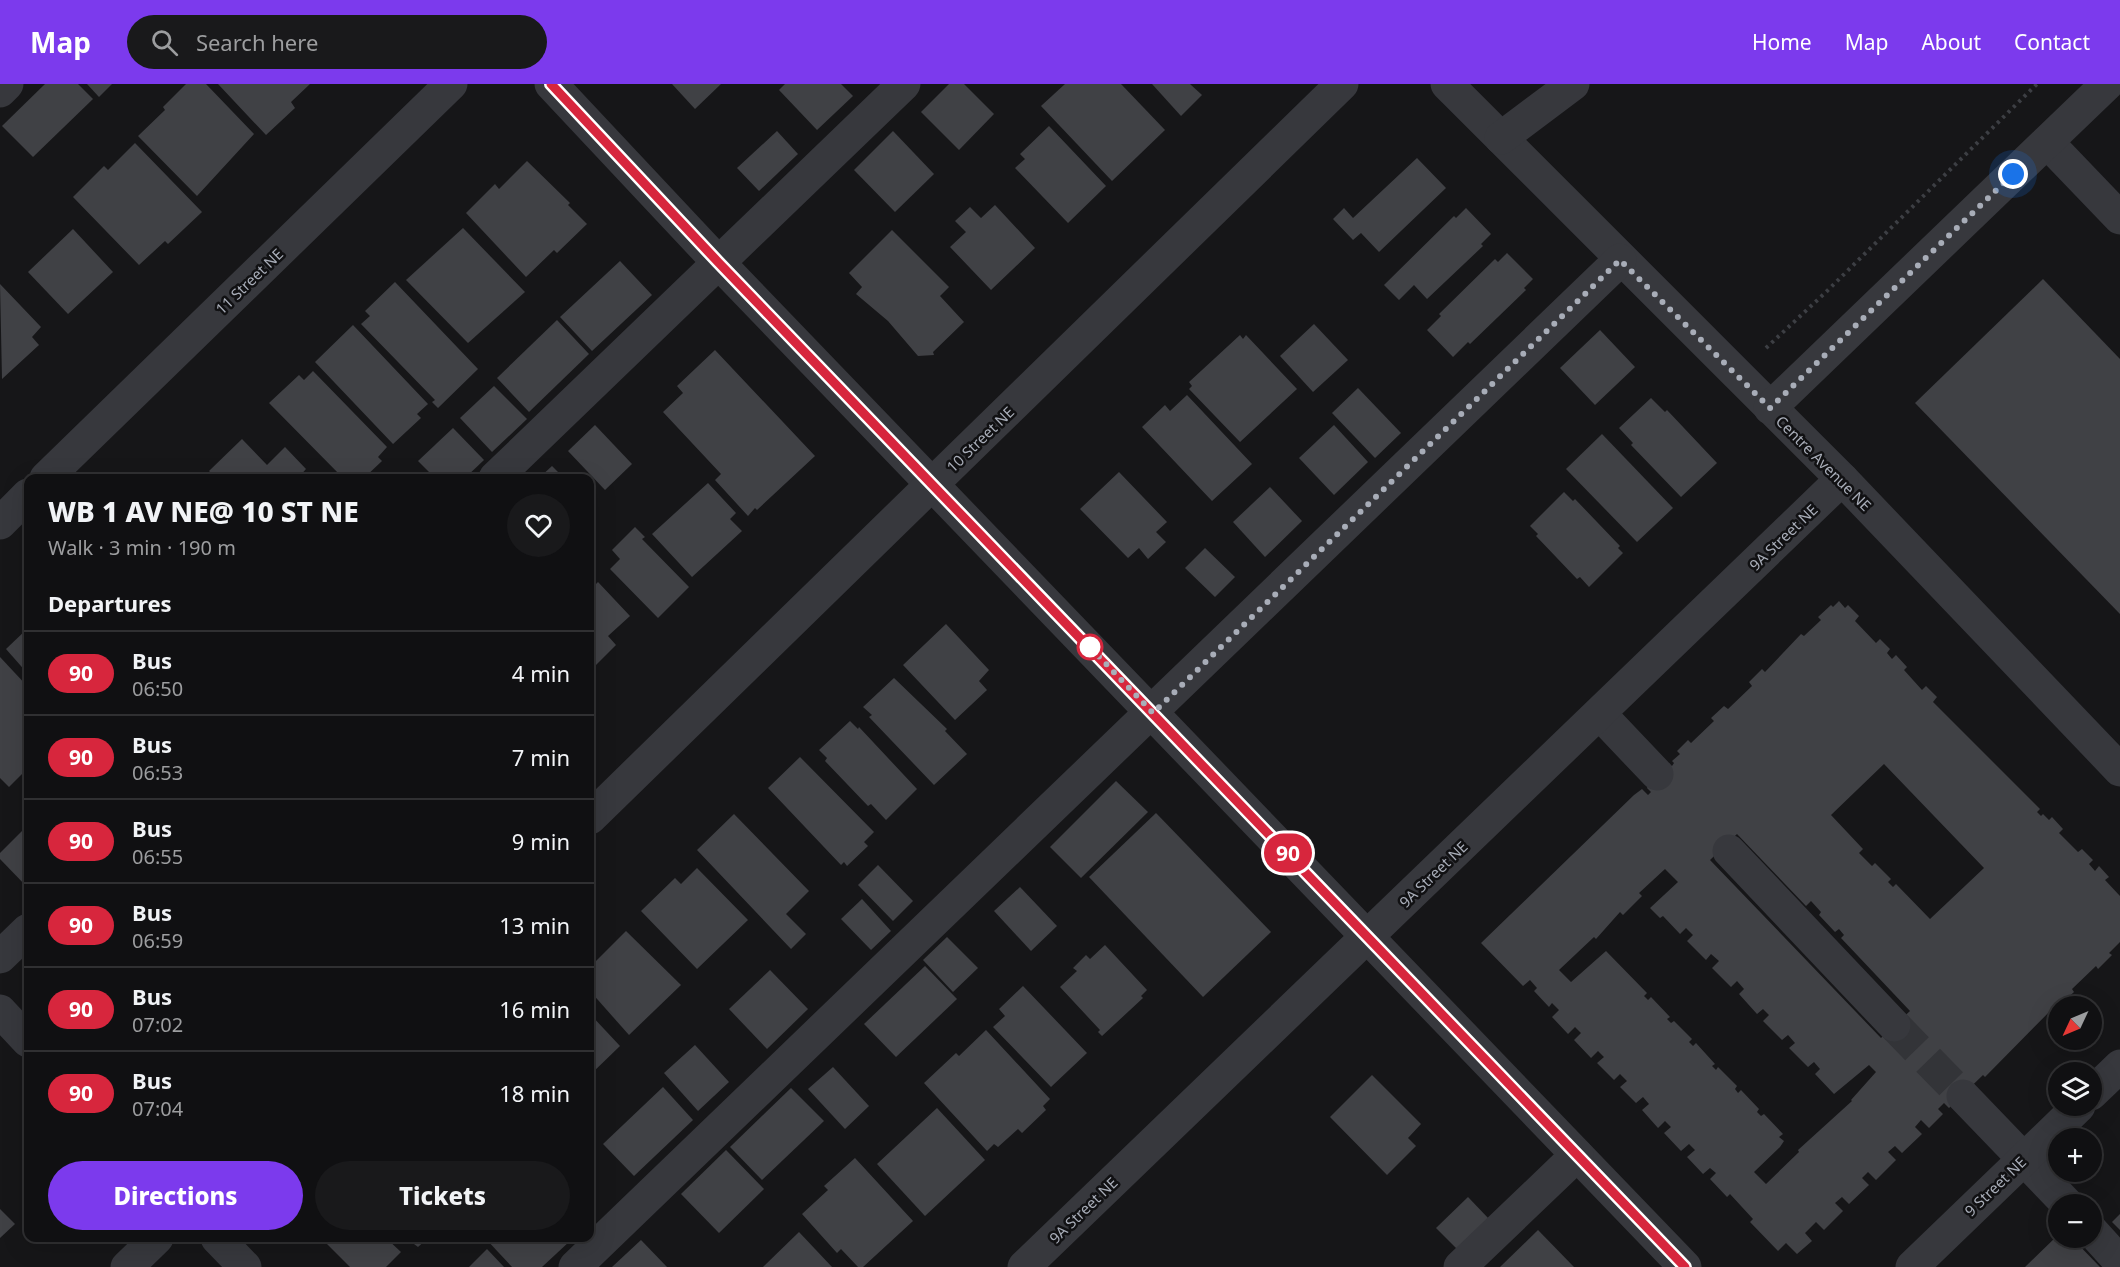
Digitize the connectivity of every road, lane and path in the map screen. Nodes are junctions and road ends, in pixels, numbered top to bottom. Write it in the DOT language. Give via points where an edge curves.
graph roads {
  1 [pos="7,84"];
  2 [pos="452,84"];
  3 [pos="551,84"];
  4 [pos="904,84"];
  5 [pos="1342,84"];
  6 [pos="1448,84"];
  7 [pos="1573,84"];
  8 [pos="2037,84"];
  9 [pos="2107,84"];
  10 [pos="0,91"];
  11 [pos="1501,138"];
  12 [pos="2047,142"];
  13 [pos="2120,218"];
  14 [pos="1620,260"];
  15 [pos="718,262"];
  16 [pos="1766,348"];
  17 [pos="1770,408"];
  18 [pos="50,474"];
  19 [pos="499,474"];
  20 [pos="1842,479"];
  21 [pos="933,485"];
  22 [pos="24,499"];
  23 [pos="0,523"];
  24 [pos="1153,713"];
  25 [pos="1600,714"];
  26 [pos="2120,770"];
  27 [pos="1657,774"];
  28 [pos="594,814"];
  29 [pos="1729,851"];
  30 [pos="24,934"];
  31 [pos="1368,936"];
  32 [pos="0,957"];
  33 [pos="0,1011"];
  34 [pos="1894,1025"];
  35 [pos="24,1037"];
  36 [pos="2120,1066"];
  37 [pos="2102,1083"];
  38 [pos="1963,1096"];
  39 [pos="2069,1116"];
  40 [pos="1577,1155"];
  41 [pos="2024,1159"];
  42 [pos="2057,1194"];
  43 [pos="153,1242"];
  44 [pos="221,1242"];
  45 [pos="2102,1242"];
  46 [pos="2120,1262"];
  47 [pos="127,1267"];
  48 [pos="245,1267"];
  49 [pos="575,1267"];
  50 [pos="1024,1267"];
  51 [pos="1460,1267"];
  52 [pos="1685,1267"];
  53 [pos="1912,1267"];
  1 -- 10 [label="street"];
  2 -- 18 [label="street, 11 Street NE"];
  3 -- 15 [label="street"];
  4 -- 15 [label="street"];
  5 -- 21 [label="street, 10 Street NE"];
  6 -- 11 [label="street, Centre Avenue NE"];
  7 -- 11 [label="street"];
  8 -- 16 [label="path"];
  9 -- 12 [label="street"];
  11 -- 14 [label="street, Centre Avenue NE"];
  12 -- 13 [label="street"];
  12 -- 17 [label="street"];
  14 -- 17 [label="street, Centre Avenue NE"];
  14 -- 24 [label="street"];
  15 -- 19 [label="street"];
  15 -- 21 [label="street"];
  17 -- 20 [label="street, Centre Avenue NE"];
  20 -- 25 [label="street, 9A Street NE"];
  20 -- 26 [label="street, Centre Avenue NE"];
  21 -- 24 [label="street"];
  21 -- 28 [label="street, 10 Street NE"];
  22 -- 23 [label="street"];
  24 -- 31 [label="street"];
  24 -- 49 [label="street"];
  25 -- 27 [label="street"];
  25 -- 31 [label="street, 9A Street NE"];
  29 -- 34 [label="street"];
  30 -- 32 [label="street"];
  31 -- 40 [label="street"];
  31 -- 50 [label="street, 9A Street NE"];
  33 -- 35 [label="street"];
  36 -- 37 [label="street"];
  38 -- 41 [label="street"];
  39 -- 41 [label="street, 9 Street NE"];
  40 -- 51 [label="street"];
  40 -- 52 [label="street"];
  41 -- 42 [label="street"];
  41 -- 53 [label="street, 9 Street NE"];
  43 -- 47 [label="street"];
  44 -- 48 [label="street"];
  45 -- 46 [label="street"];
}
